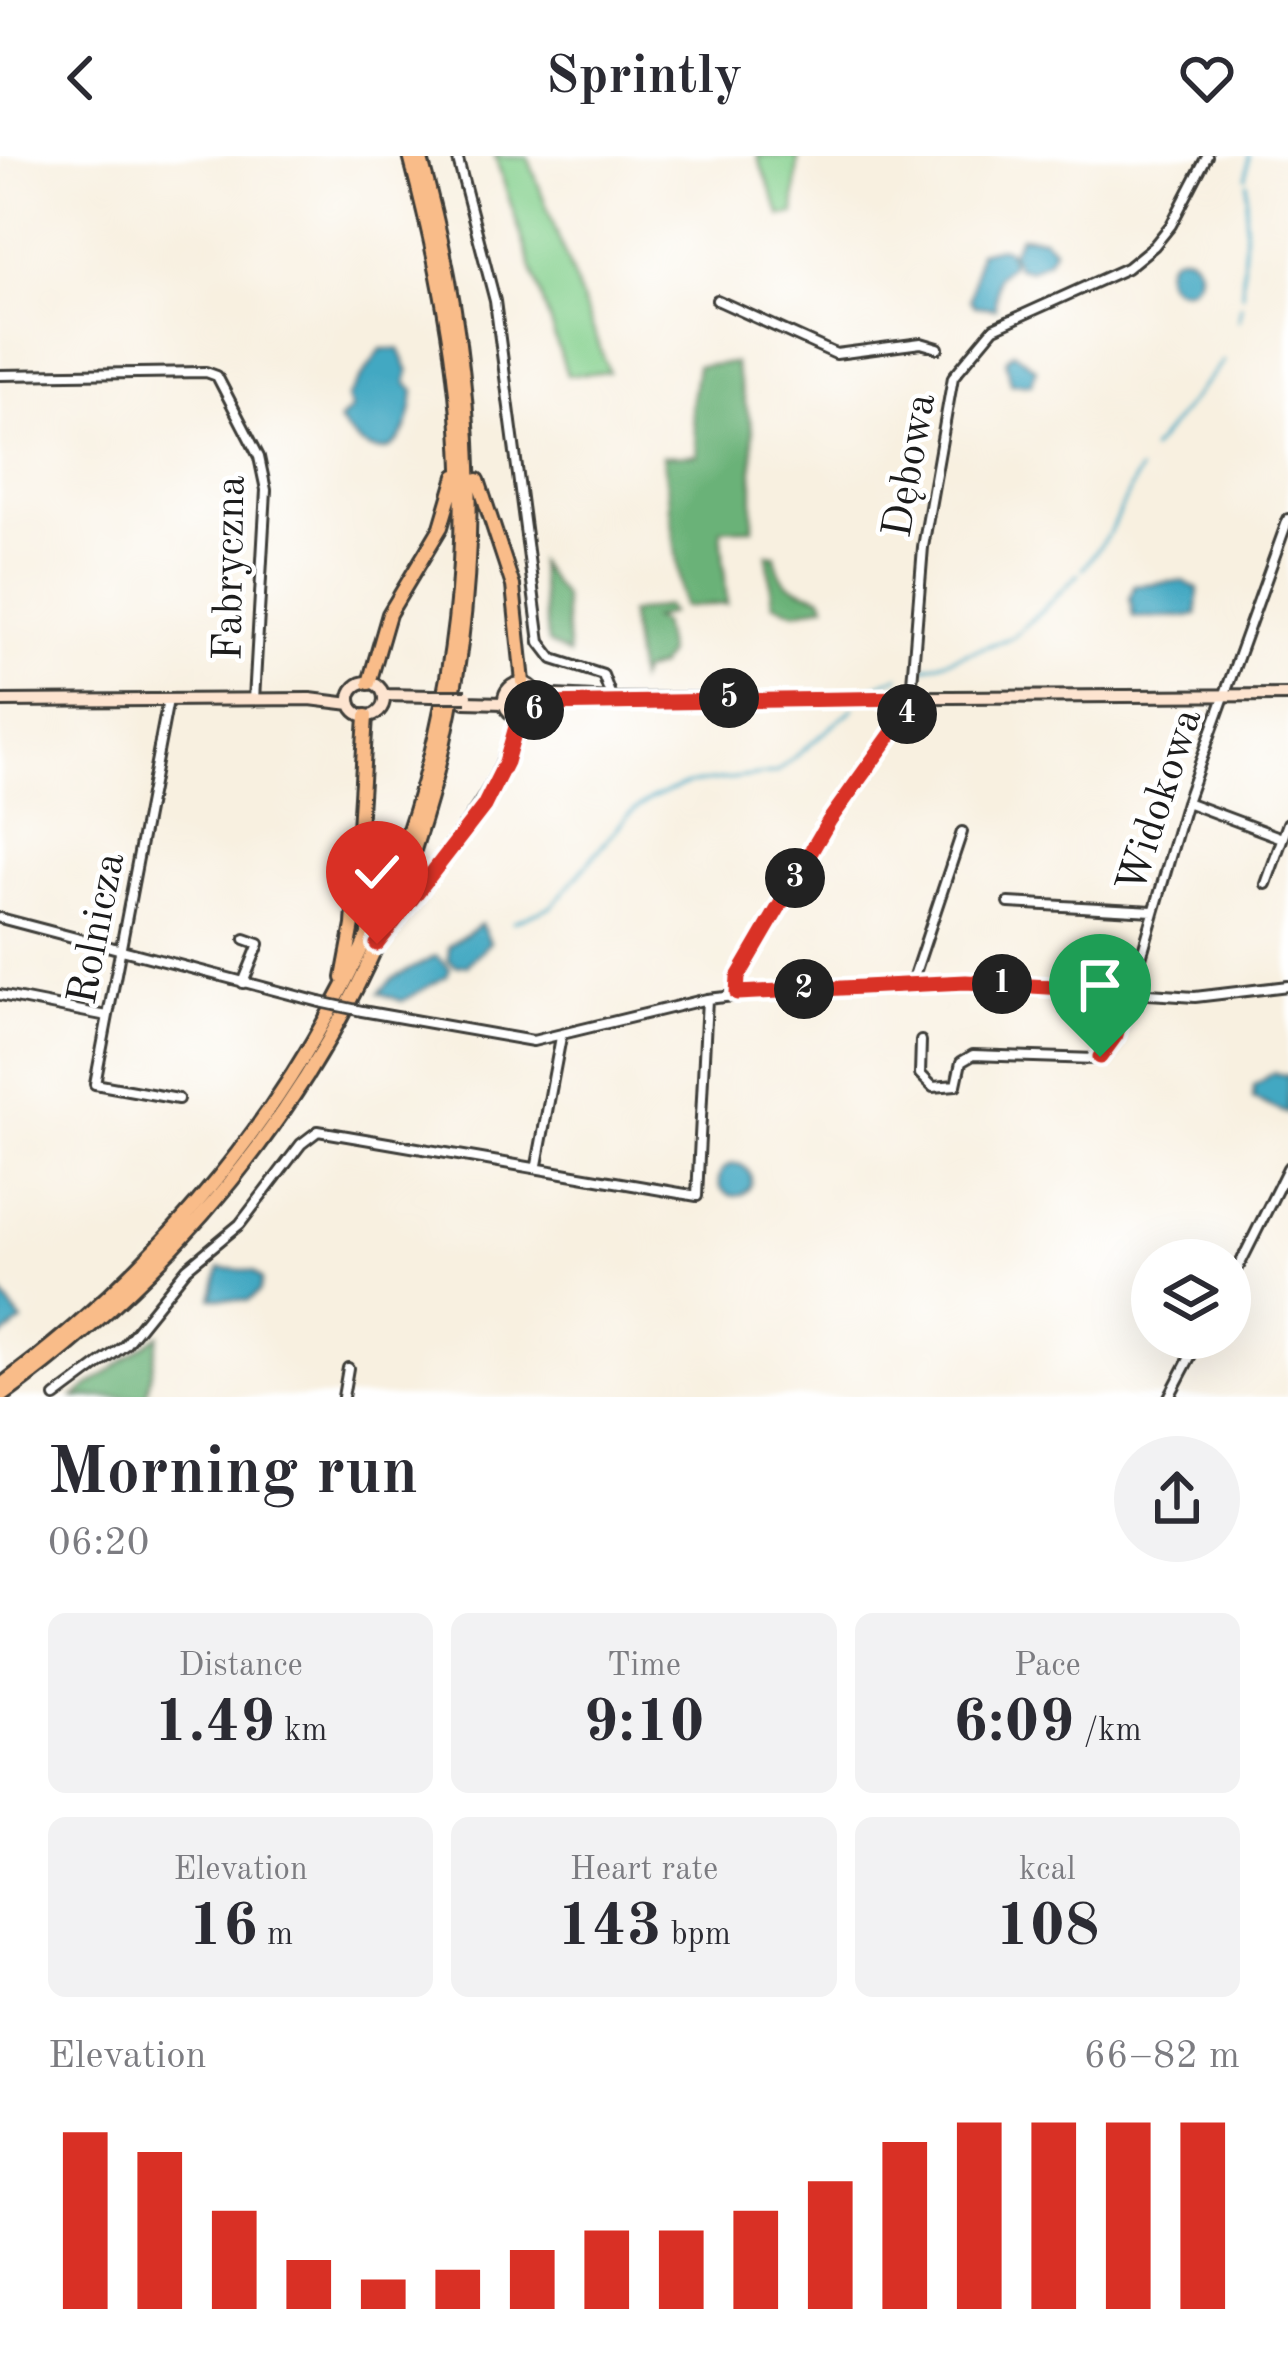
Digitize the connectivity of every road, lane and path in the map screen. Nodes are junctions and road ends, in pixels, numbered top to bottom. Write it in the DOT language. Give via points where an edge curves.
graph roads {
  1 [pos="410,156"];
  2 [pos="420,156"];
  3 [pos="458,156"];
  4 [pos="1207,156"];
  5 [pos="717,300"];
  6 [pos="938,349"];
  7 [pos="0,375"];
  8 [pos="465,440"];
  9 [pos="1288,519"];
  10 [pos="369,682"];
  11 [pos="523,682"];
  12 [pos="1288,695"];
  13 [pos="1222,696"];
  14 [pos="910,698"];
  15 [pos="351,699"];
  16 [pos="504,699"];
  17 [pos="537,699"];
  18 [pos="612,699"];
  19 [pos="168,700"];
  20 [pos="254,700"];
  21 [pos="384,700"];
  22 [pos="0,701"];
  23 [pos="366,716"];
  24 [pos="519,716"];
  25 [pos="1186,802"];
  26 [pos="1288,823"];
  27 [pos="962,832"];
  28 [pos="1282,838"];
  29 [pos="1266,884"];
  30 [pos="1009,903"];
  31 [pos="1153,911"];
  32 [pos="0,917"];
  33 [pos="245,939"];
  34 [pos="377,944"];
  35 [pos="120,950"];
  36 [pos="243,983"];
  37 [pos="911,985"];
  38 [pos="344,986"];
  39 [pos="1288,986"];
  40 [pos="1129,992"];
  41 [pos="737,993"];
  42 [pos="0,994"];
  43 [pos="707,999"];
  44 [pos="107,1016"];
  45 [pos="561,1037"];
  46 [pos="921,1040"];
  47 [pos="178,1100"];
  48 [pos="537,1165"];
  49 [pos="1288,1168"];
  50 [pos="1251,1242"];
  51 [pos="1189,1359"];
  52 [pos="349,1368"];
  53 [pos="0,1386"];
  54 [pos="2,1397"];
  55 [pos="55,1397"];
  56 [pos="343,1397"];
  57 [pos="1169,1397"];
  1 -- 8 [label="main road"];
  2 -- 8 [label="main road" via="455,302"];
  3 -- 18 [label="street" via="495,301 540,642 553,659 603,675"];
  4 -- 14 [label="street, Dębowa" via="1154,246 1127,268 994,328 952,377 923,547"];
  5 -- 6 [label="street" via="836,354 921,343"];
  7 -- 20 [label="street, Fabryczna" via="217,376 259,457 266,490"];
  8 -- 10 [label="main road" via="445,519 389,614"];
  8 -- 11 [label="main road" via="518,610"];
  8 -- 34 [label="main road" via="471,550 454,697 428,809"];
  8 -- 38 [label="main road" via="457,599 438,724 404,847"];
  9 -- 13 [label="street, Widokowa"];
  10 -- 15 [label="main road"];
  10 -- 21 [label="main road"];
  11 -- 16 [label="main road"];
  11 -- 17 [label="main road"];
  12 -- 13 [label="main road"];
  13 -- 14 [label="main road"];
  13 -- 25 [label="street, Widokowa"];
  14 -- 18 [label="main road"];
  14 -- 41 [label="street" via="808,854 738,977"];
  15 -- 20 [label="main road"];
  15 -- 23 [label="main road"];
  16 -- 21 [label="main road, bridge"];
  16 -- 24 [label="main road"];
  17 -- 18 [label="main road"];
  17 -- 24 [label="main road"];
  19 -- 20 [label="main road"];
  19 -- 22 [label="main road"];
  19 -- 35 [label="street, Rolnicza"];
  21 -- 23 [label="main road"];
  23 -- 38 [label="main road"];
  24 -- 34 [label="main road" via="484,806"];
  25 -- 28 [label="street"];
  25 -- 31 [label="street, Widokowa"];
  26 -- 28 [label="street"];
  27 -- 37 [label="street"];
  28 -- 29 [label="street"];
  30 -- 31 [label="street"];
  31 -- 40 [label="street, Widokowa"];
  32 -- 35 [label="street"];
  33 -- 36 [label="street" via="259,944"];
  34 -- 54 [label="main road" via="312,1068 213,1205 119,1303"];
  35 -- 36 [label="street"];
  35 -- 44 [label="street, Rolnicza"];
  36 -- 45 [label="street, bridge" via="516,1041"];
  37 -- 40 [label="street"];
  37 -- 41 [label="street"];
  38 -- 53 [label="main road" via="290,1083 205,1198 112,1295"];
  39 -- 40 [label="street" via="1208,997"];
  40 -- 46 [label="street, Widokowa" via="1116,1035 1096,1059 973,1055 961,1063 956,1085 933,1087 920,1074"];
  41 -- 43 [label="street"];
  42 -- 44 [label="street"];
  43 -- 45 [label="street"];
  43 -- 48 [label="street" via="697,1196"];
  44 -- 47 [label="street, Rolnicza" via="95,1084"];
  45 -- 48 [label="street"];
  48 -- 55 [label="street" via="318,1131 125,1345"];
  49 -- 50 [label="street"];
  51 -- 57 [label="street"];
  52 -- 56 [label="street"];
}
